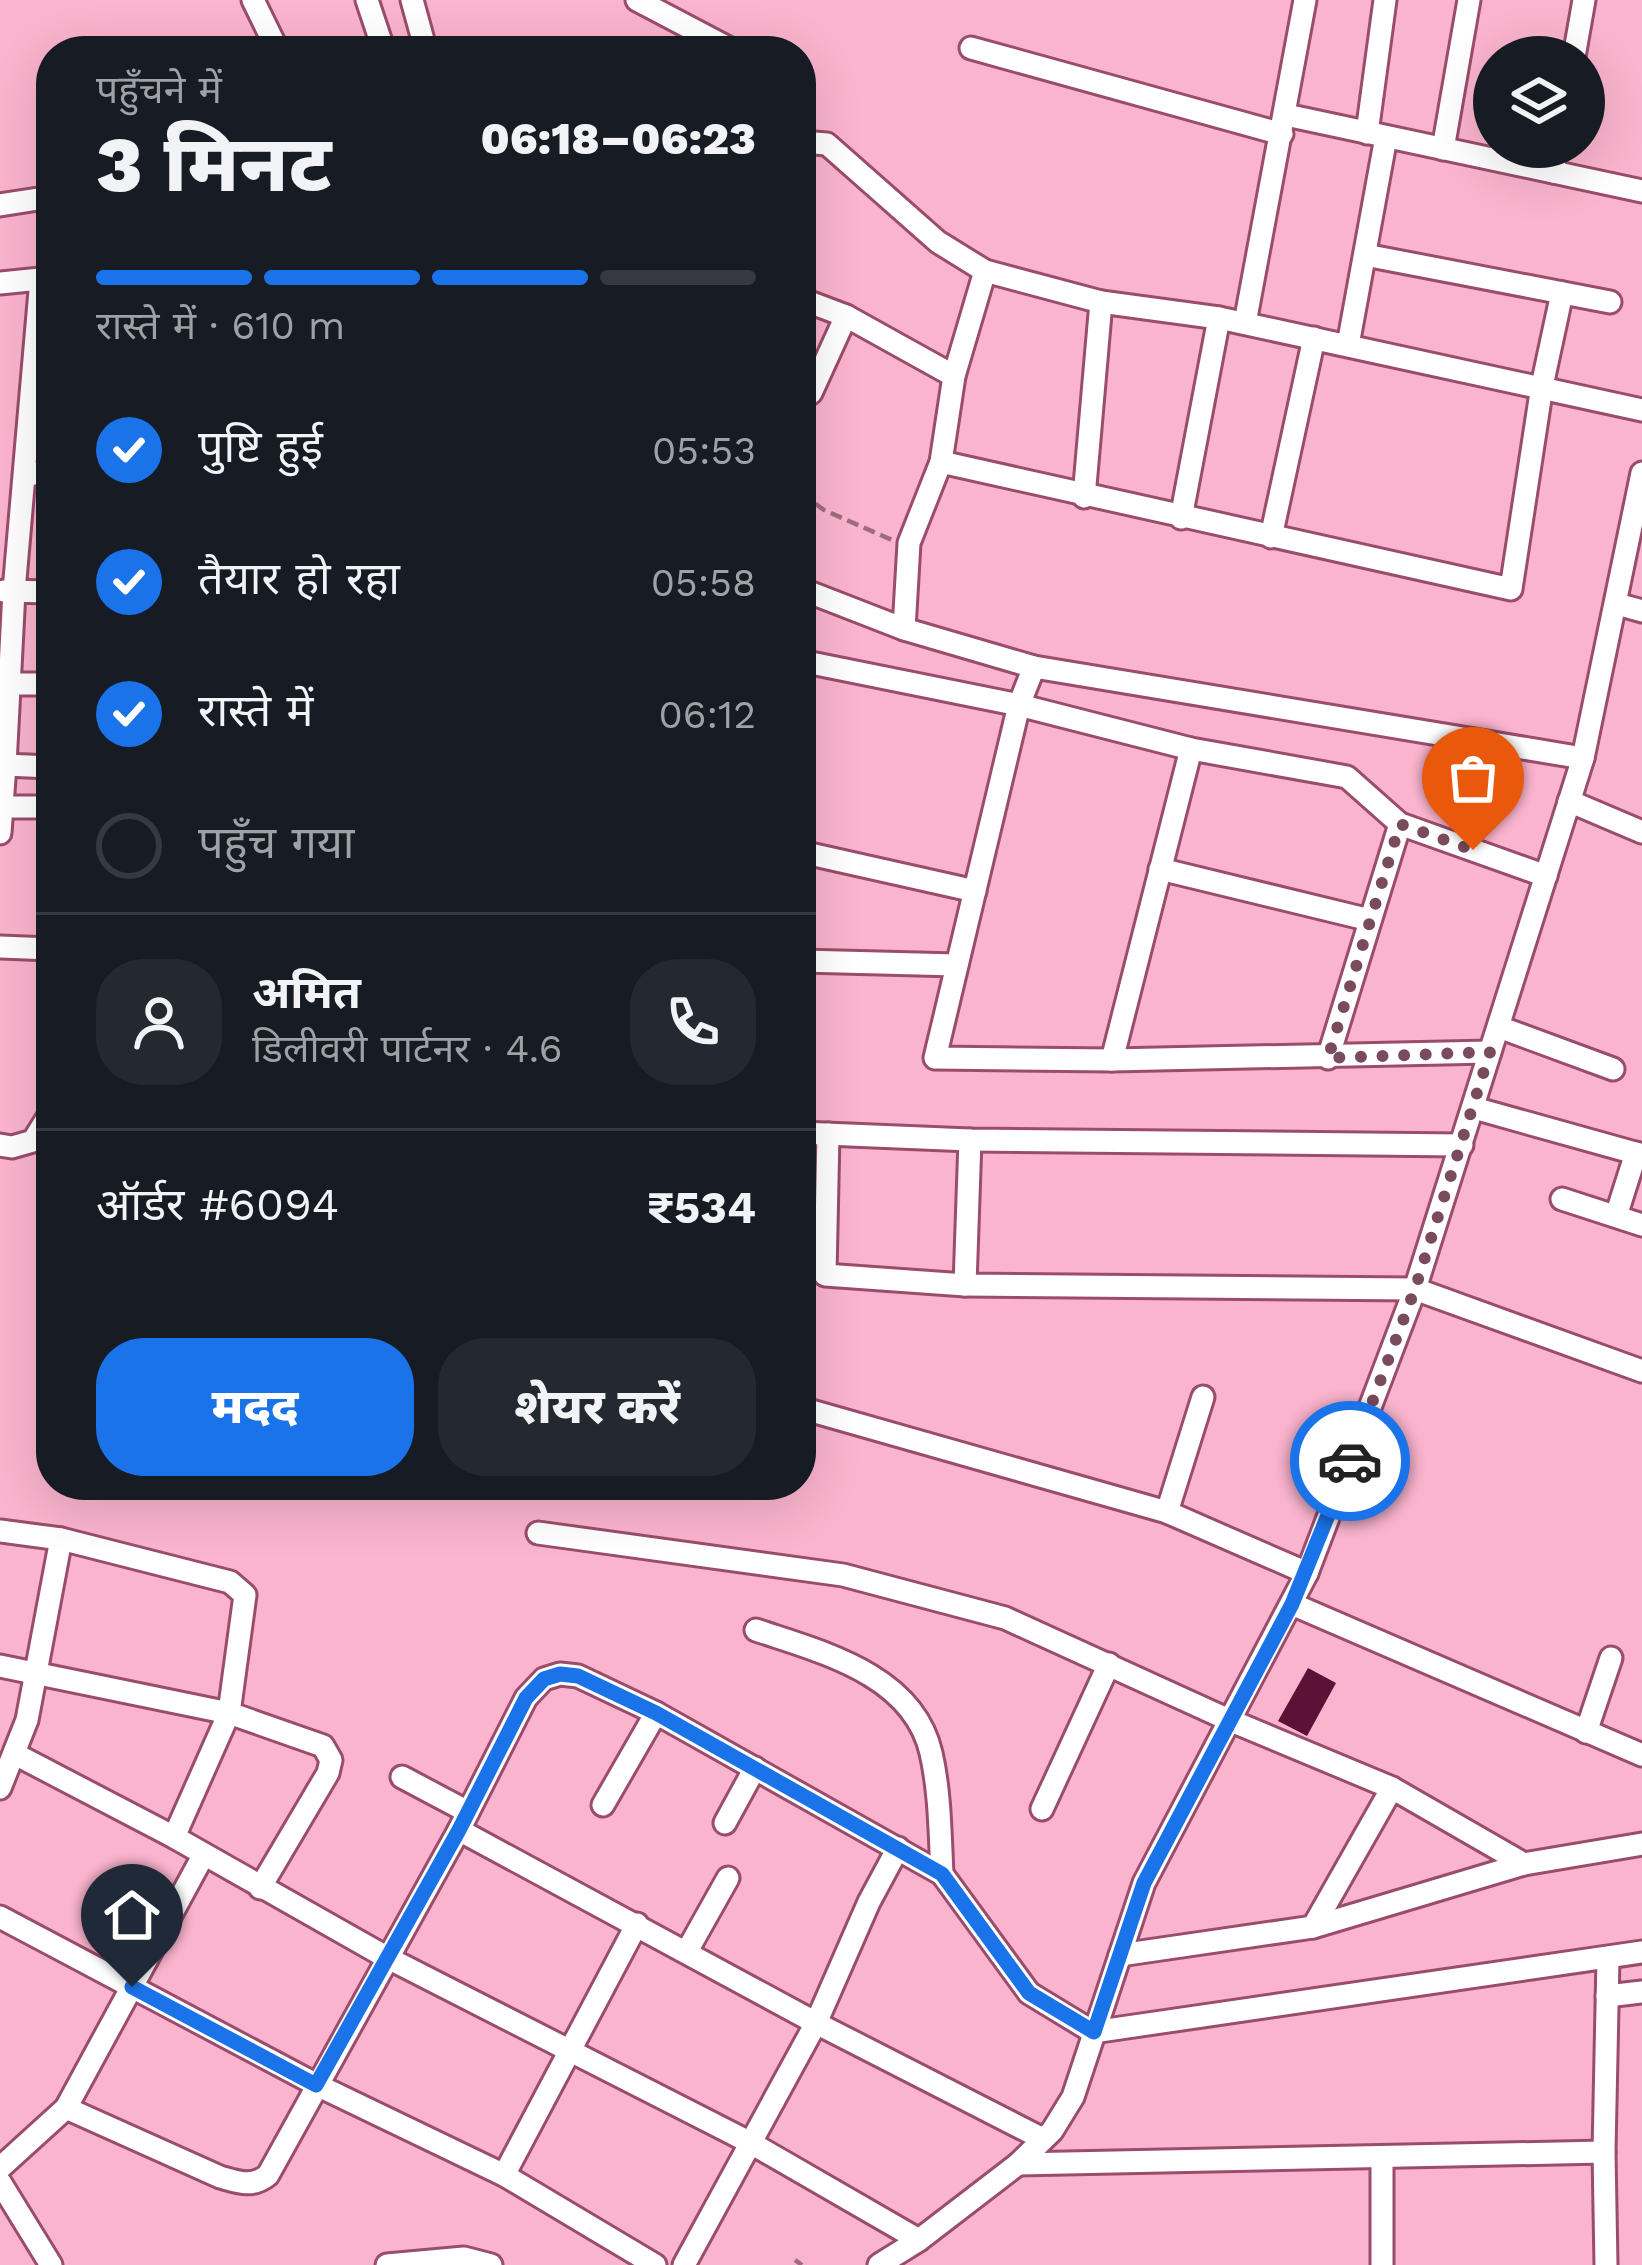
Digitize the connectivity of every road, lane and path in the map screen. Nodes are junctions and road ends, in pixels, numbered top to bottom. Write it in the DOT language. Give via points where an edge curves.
graph roads {
  1 [pos="253,0"];
  2 [pos="367,0"];
  3 [pos="412,0"];
  4 [pos="637,0"];
  5 [pos="1305,0"];
  6 [pos="1385,0"];
  7 [pos="1468,0"];
  8 [pos="1584,0"];
  9 [pos="271,36"];
  10 [pos="379,36"];
  11 [pos="422,36"];
  12 [pos="705,36"];
  13 [pos="1578,36"];
  14 [pos="971,48"];
  15 [pos="1284,124"];
  16 [pos="1377,135"];
  17 [pos="816,143"];
  18 [pos="1443,149"];
  19 [pos="1554,168"];
  20 [pos="1553,172"];
  21 [pos="1642,191"];
  22 [pos="36,199"];
  23 [pos="0,205"];
  24 [pos="1365,255"];
  25 [pos="985,272"];
  26 [pos="36,279"];
  27 [pos="0,283"];
  28 [pos="1562,292"];
  29 [pos="1101,302"];
  30 [pos="1610,302"];
  31 [pos="816,305"];
  32 [pos="846,316"];
  33 [pos="1219,317"];
  34 [pos="1244,323"];
  35 [pos="1314,338"];
  36 [pos="1348,345"];
  37 [pos="36,372"];
  38 [pos="954,376"];
  39 [pos="816,382"];
  40 [pos="1542,386"];
  41 [pos="1642,410"];
  42 [pos="940,462"];
  43 [pos="36,473"];
  44 [pos="1642,473"];
  45 [pos="25,476"];
  46 [pos="1084,497"];
  47 [pos="816,504"];
  48 [pos="1181,518"];
  49 [pos="1270,537"];
  50 [pos="909,543"];
  51 [pos="7,591"];
  52 [pos="816,595"];
  53 [pos="1617,604"];
  54 [pos="1642,611"];
  55 [pos="904,629"];
  56 [pos="816,664"];
  57 [pos="1034,667"];
  58 [pos="8,683"];
  59 [pos="36,684"];
  60 [pos="1019,705"];
  61 [pos="1191,749"];
  62 [pos="1583,758"];
  63 [pos="36,768"];
  64 [pos="5,769"];
  65 [pos="1569,801"];
  66 [pos="3,803"];
  67 [pos="36,806"];
  68 [pos="1400,824"];
  69 [pos="0,832"];
  70 [pos="1642,832"];
  71 [pos="816,855"];
  72 [pos="1160,869"];
  73 [pos="1546,876"];
  74 [pos="975,891"];
  75 [pos="1370,920"];
  76 [pos="0,947"];
  77 [pos="36,949"];
  78 [pos="816,962"];
  79 [pos="958,964"];
  80 [pos="1499,1027"];
  81 [pos="1490,1052"];
  82 [pos="1328,1058"];
  83 [pos="1112,1060"];
  84 [pos="1612,1069"];
  85 [pos="1474,1108"];
  86 [pos="816,1134"];
  87 [pos="829,1135"];
  88 [pos="36,1140"];
  89 [pos="970,1140"];
  90 [pos="1462,1144"];
  91 [pos="0,1145"];
  92 [pos="1639,1154"];
  93 [pos="1562,1199"];
  94 [pos="1616,1216"];
  95 [pos="1642,1225"];
  96 [pos="964,1286"];
  97 [pos="1415,1289"];
  98 [pos="1642,1371"];
  99 [pos="1203,1397"];
  100 [pos="816,1412"];
  101 [pos="1167,1512"];
  102 [pos="0,1531"];
  103 [pos="538,1533"];
  104 [pos="61,1539"];
  105 [pos="1306,1573"];
  106 [pos="1292,1604"];
  107 [pos="756,1630"];
  108 [pos="1611,1658"];
  109 [pos="1108,1664"];
  110 [pos="0,1666"];
  111 [pos="37,1674"];
  112 [pos="229,1712"];
  113 [pos="656,1713"];
  114 [pos="1229,1720"];
  115 [pos="1586,1732"];
  116 [pos="15,1754"];
  117 [pos="1642,1755"];
  118 [pos="755,1768"];
  119 [pos="402,1777"];
  120 [pos="1392,1788"];
  121 [pos="0,1789"];
  122 [pos="603,1805"];
  123 [pos="1042,1809"];
  124 [pos="464,1821"];
  125 [pos="725,1823"];
  126 [pos="173,1837"];
  127 [pos="1642,1844"];
  128 [pos="898,1848"];
  129 [pos="203,1856"];
  130 [pos="1524,1864"];
  131 [pos="942,1874"];
  132 [pos="728,1879"];
  133 [pos="260,1888"];
  134 [pos="0,1917"];
  135 [pos="637,1924"];
  136 [pos="1313,1927"];
  137 [pos="687,1951"];
  138 [pos="1642,1952"];
  139 [pos="1120,1955"];
  140 [pos="386,1958"];
  141 [pos="1608,1958"];
  142 [pos="132,1987"];
  143 [pos="1642,1992"];
  144 [pos="1607,1996"];
  145 [pos="816,2023"];
  146 [pos="1094,2032"];
  147 [pos="571,2050"];
  148 [pos="316,2085"];
  149 [pos="67,2108"];
  150 [pos="1043,2139"];
  151 [pos="749,2142"];
  152 [pos="1604,2152"];
  153 [pos="1382,2157"];
  154 [pos="1018,2164"];
  155 [pos="0,2168"];
  156 [pos="504,2175"];
  157 [pos="0,2182"];
  158 [pos="919,2240"];
  159 [pos="795,2260"];
  160 [pos="650,2264"];
  161 [pos="52,2265"];
  162 [pos="388,2265"];
  163 [pos="491,2265"];
  164 [pos="684,2265"];
  165 [pos="802,2265"];
  166 [pos="878,2265"];
  167 [pos="1382,2265"];
  168 [pos="1606,2265"];
  1 -- 9 [label="street"];
  2 -- 10 [label="street"];
  3 -- 11 [label="street"];
  4 -- 12 [label="street"];
  5 -- 15 [label="street"];
  6 -- 16 [label="street"];
  7 -- 18 [label="street"];
  8 -- 13 [label="street"];
  14 -- 15 [label="street"];
  15 -- 16 [label="street"];
  15 -- 34 [label="street"];
  16 -- 18 [label="street"];
  16 -- 24 [label="street"];
  17 -- 25 [label="street"];
  18 -- 20 [label="street"];
  19 -- 20 [label="street"];
  20 -- 21 [label="street"];
  22 -- 23 [label="street"];
  24 -- 28 [label="street"];
  24 -- 36 [label="street"];
  25 -- 29 [label="street"];
  25 -- 38 [label="street"];
  26 -- 27 [label="street"];
  28 -- 30 [label="street"];
  28 -- 40 [label="street"];
  29 -- 33 [label="street"];
  29 -- 46 [label="street"];
  31 -- 32 [label="street"];
  32 -- 38 [label="street"];
  32 -- 39 [label="street"];
  33 -- 34 [label="street"];
  33 -- 48 [label="street"];
  34 -- 35 [label="street"];
  35 -- 36 [label="street"];
  35 -- 49 [label="street"];
  36 -- 40 [label="street"];
  37 -- 45 [label="street"];
  38 -- 42 [label="street"];
  40 -- 41 [label="street"];
  40 -- 49 [label="street" via="1511,589"];
  42 -- 46 [label="street"];
  42 -- 50 [label="street"];
  43 -- 45 [label="street"];
  44 -- 53 [label="street"];
  45 -- 51 [label="street"];
  46 -- 48 [label="street"];
  47 -- 50 [label="path" via="879,537"];
  48 -- 49 [label="street"];
  50 -- 55 [label="street"];
  51 -- 58 [label="street"];
  52 -- 55 [label="street"];
  53 -- 54 [label="street"];
  53 -- 62 [label="street"];
  55 -- 57 [label="street"];
  56 -- 60 [label="street"];
  57 -- 60 [label="street"];
  57 -- 62 [label="street"];
  58 -- 59 [label="street"];
  58 -- 64 [label="street"];
  60 -- 61 [label="street"];
  60 -- 74 [label="street"];
  61 -- 68 [label="street" via="1347,777"];
  61 -- 72 [label="street"];
  62 -- 65 [label="street"];
  63 -- 64 [label="street"];
  64 -- 66 [label="street"];
  65 -- 70 [label="street"];
  65 -- 73 [label="street"];
  66 -- 67 [label="street"];
  66 -- 69 [label="street"];
  68 -- 73 [label="street"];
  68 -- 75 [label="street"];
  71 -- 74 [label="street"];
  72 -- 75 [label="street"];
  72 -- 83 [label="street"];
  73 -- 80 [label="street"];
  74 -- 79 [label="street"];
  75 -- 82 [label="street"];
  76 -- 77 [label="street"];
  78 -- 79 [label="street"];
  79 -- 83 [label="street" via="935,1058"];
  80 -- 81 [label="street"];
  80 -- 84 [label="street"];
  81 -- 82 [label="street"];
  81 -- 85 [label="street"];
  82 -- 83 [label="street"];
  85 -- 90 [label="street"];
  85 -- 92 [label="street"];
  86 -- 87 [label="street"];
  87 -- 89 [label="street"];
  87 -- 96 [label="street" via="824,1276"];
  88 -- 91 [label="street"];
  89 -- 90 [label="street"];
  89 -- 96 [label="street"];
  90 -- 97 [label="street"];
  92 -- 94 [label="street"];
  93 -- 94 [label="street"];
  94 -- 95 [label="street"];
  96 -- 97 [label="street"];
  97 -- 98 [label="street"];
  97 -- 105 [label="street"];
  99 -- 101 [label="street"];
  100 -- 101 [label="street"];
  101 -- 105 [label="street"];
  102 -- 104 [label="street"];
  103 -- 109 [label="street" via="843,1575 1005,1618"];
  104 -- 111 [label="street"];
  104 -- 112 [label="street" via="237,1586 246,1609"];
  105 -- 106 [label="street"];
  106 -- 114 [label="street"];
  106 -- 115 [label="street"];
  107 -- 131 [label="street" via="847,1660 908,1707 931,1750"];
  108 -- 115 [label="street"];
  109 -- 114 [label="street"];
  109 -- 123 [label="street"];
  110 -- 111 [label="street"];
  111 -- 112 [label="street"];
  111 -- 116 [label="street"];
  112 -- 126 [label="street"];
  112 -- 133 [label="street" via="323,1746 331,1760"];
  113 -- 118 [label="street"];
  113 -- 122 [label="street"];
  113 -- 124 [label="street" via="578,1676 544,1679 526,1698"];
  114 -- 120 [label="street"];
  114 -- 139 [label="street" via="1144,1883"];
  115 -- 117 [label="street"];
  116 -- 121 [label="street"];
  116 -- 126 [label="street"];
  118 -- 125 [label="street"];
  118 -- 128 [label="street"];
  119 -- 124 [label="street"];
  120 -- 130 [label="street"];
  120 -- 136 [label="street"];
  124 -- 135 [label="street"];
  124 -- 140 [label="street"];
  126 -- 129 [label="street"];
  127 -- 130 [label="street"];
  128 -- 131 [label="street"];
  128 -- 145 [label="street"];
  129 -- 133 [label="street"];
  129 -- 142 [label="street"];
  130 -- 136 [label="street"];
  131 -- 146 [label="street" via="1029,1993"];
  132 -- 137 [label="street"];
  133 -- 140 [label="street"];
  134 -- 142 [label="street"];
  135 -- 137 [label="street"];
  135 -- 147 [label="street"];
  136 -- 139 [label="street"];
  137 -- 145 [label="street"];
  138 -- 141 [label="street"];
  139 -- 146 [label="street"];
  140 -- 147 [label="street"];
  140 -- 148 [label="street"];
  141 -- 144 [label="street"];
  141 -- 146 [label="street"];
  142 -- 148 [label="street"];
  142 -- 149 [label="street"];
  143 -- 144 [label="street"];
  144 -- 152 [label="street"];
  145 -- 150 [label="street"];
  145 -- 151 [label="street"];
  146 -- 150 [label="street" via="1073,2097"];
  147 -- 151 [label="street"];
  147 -- 156 [label="street"];
  148 -- 149 [label="street" via="259,2183 204,2171"];
  148 -- 156 [label="street"];
  149 -- 155 [label="street"];
  150 -- 154 [label="street"];
  151 -- 158 [label="street"];
  151 -- 164 [label="street"];
  152 -- 153 [label="street"];
  152 -- 168 [label="street"];
  153 -- 154 [label="street"];
  153 -- 167 [label="street"];
  154 -- 158 [label="street"];
  156 -- 160 [label="street"];
  157 -- 161 [label="street"];
  158 -- 166 [label="street"];
  159 -- 165 [label="path"];
  162 -- 163 [label="street" via="464,2258"];
}
